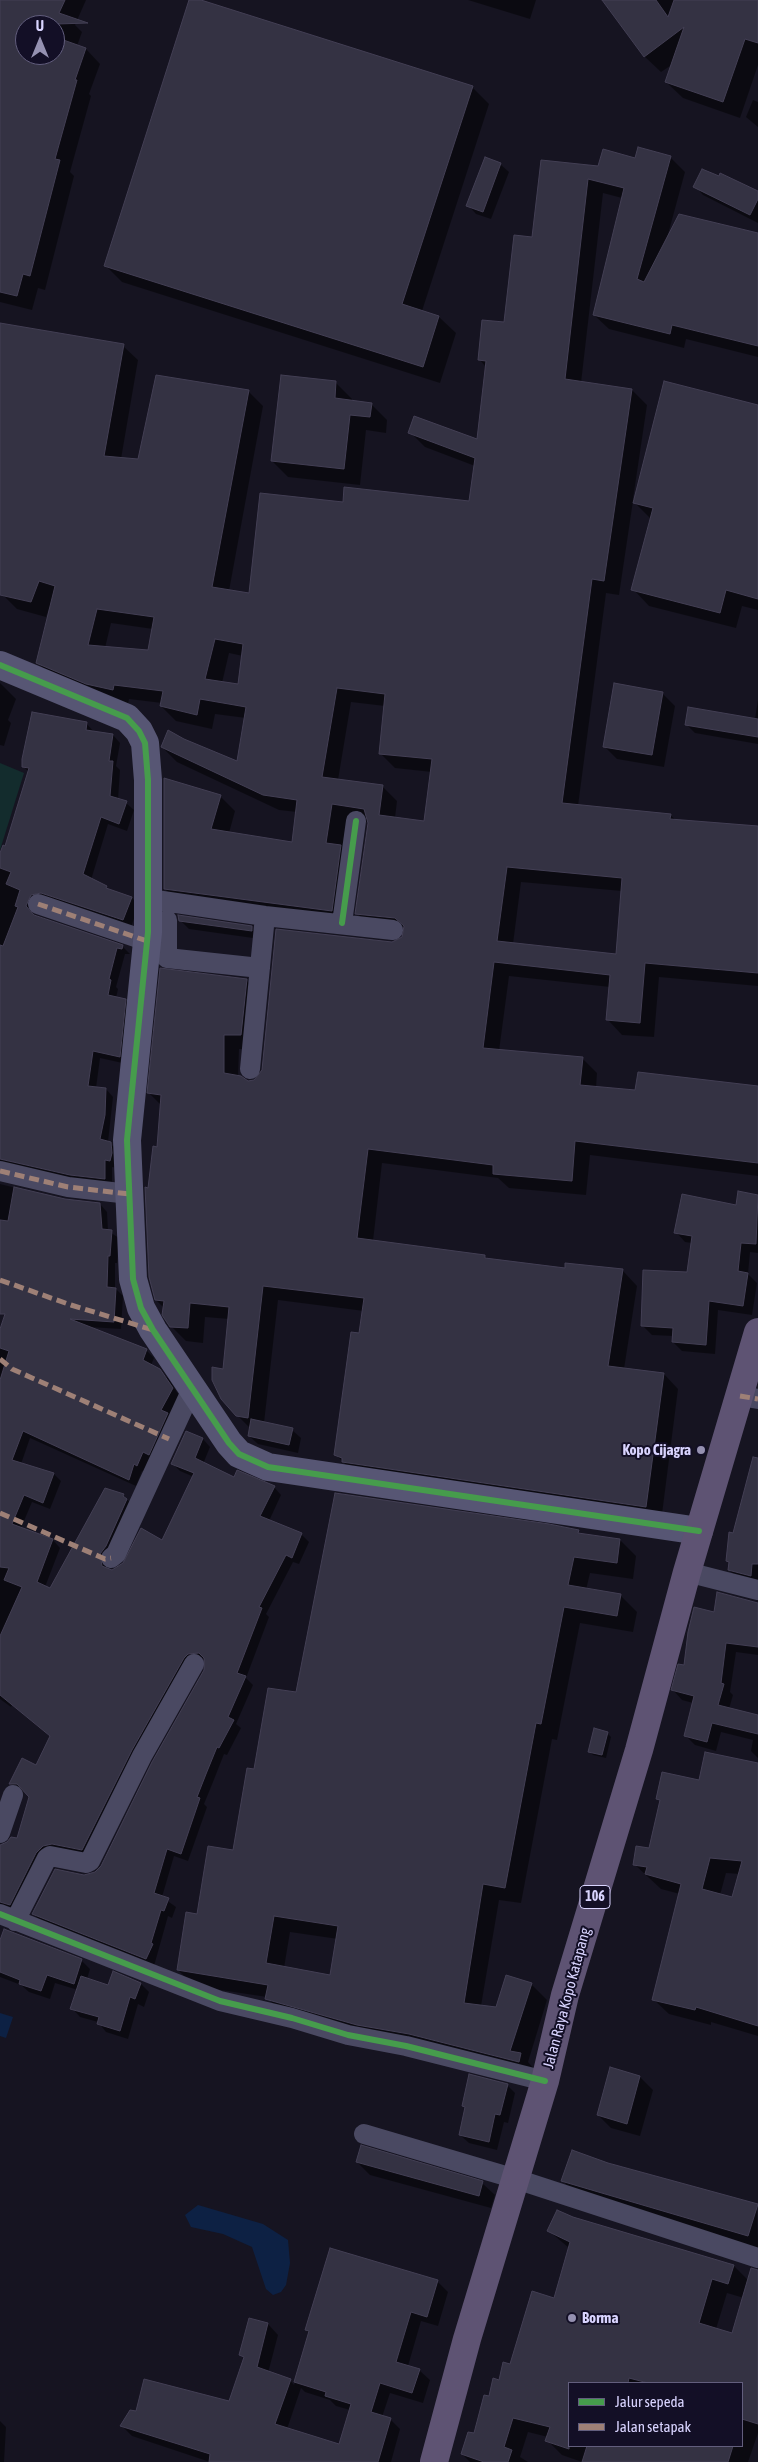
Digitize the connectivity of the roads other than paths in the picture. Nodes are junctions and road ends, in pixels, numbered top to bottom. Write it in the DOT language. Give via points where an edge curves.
graph roads {
  1 [pos="0,664"];
  2 [pos="356,821"];
  3 [pos="149,899"];
  4 [pos="38,904"];
  5 [pos="265,916"];
  6 [pos="167,920"];
  7 [pos="342,923"];
  8 [pos="393,930"];
  9 [pos="148,941"];
  10 [pos="260,968"];
  11 [pos="250,1069"];
  12 [pos="0,1172"];
  13 [pos="129,1194"];
  14 [pos="758,1332"];
  15 [pos="192,1389"];
  16 [pos="749,1398"];
  17 [pos="699,1531"];
  18 [pos="111,1558"];
  19 [pos="687,1572"];
  20 [pos="758,1590"];
  21 [pos="194,1664"];
  22 [pos="12,1795"];
  23 [pos="0,1833"];
  24 [pos="8,1917"];
  25 [pos="545,2081"];
  26 [pos="364,2134"];
  27 [pos="516,2180"];
  28 [pos="758,2258"];
  29 [pos="434,2462"];
  1 -- 3 [label="street" via="127,718 142,735 148,780"];
  2 -- 7 [label="street"];
  3 -- 5 [label="street"];
  3 -- 9 [label="street"];
  4 -- 9 [label="street"];
  5 -- 7 [label="street"];
  5 -- 10 [label="street"];
  6 -- 10 [label="street" via="167,958"];
  7 -- 8 [label="street"];
  9 -- 13 [label="street" via="127,1140"];
  10 -- 11 [label="street"];
  12 -- 13 [label="street" via="68,1187"];
  13 -- 15 [label="street" via="136,1294 153,1330"];
  14 -- 16 [label="main road, Jalan Raya Kopo Katapang / 106"];
  15 -- 17 [label="street" via="239,1454 268,1467"];
  15 -- 18 [label="street" via="116,1554"];
  16 -- 17 [label="main road, Jalan Raya Kopo Katapang / 106"];
  17 -- 19 [label="main road, Jalan Raya Kopo Katapang / 106"];
  19 -- 20 [label="street"];
  19 -- 25 [label="main road, Jalan Raya Kopo Katapang / 106" via="639,1750 565,1995"];
  21 -- 24 [label="street" via="142,1756 90,1861 47,1858"];
  22 -- 23 [label="street"];
  24 -- 25 [label="street" via="220,2001"];
  25 -- 27 [label="main road, Jalan Raya Kopo Katapang / 106"];
  26 -- 27 [label="street"];
  27 -- 28 [label="street"];
  27 -- 29 [label="main road, Jalan Raya Kopo Katapang / 106" via="467,2339"];
}
